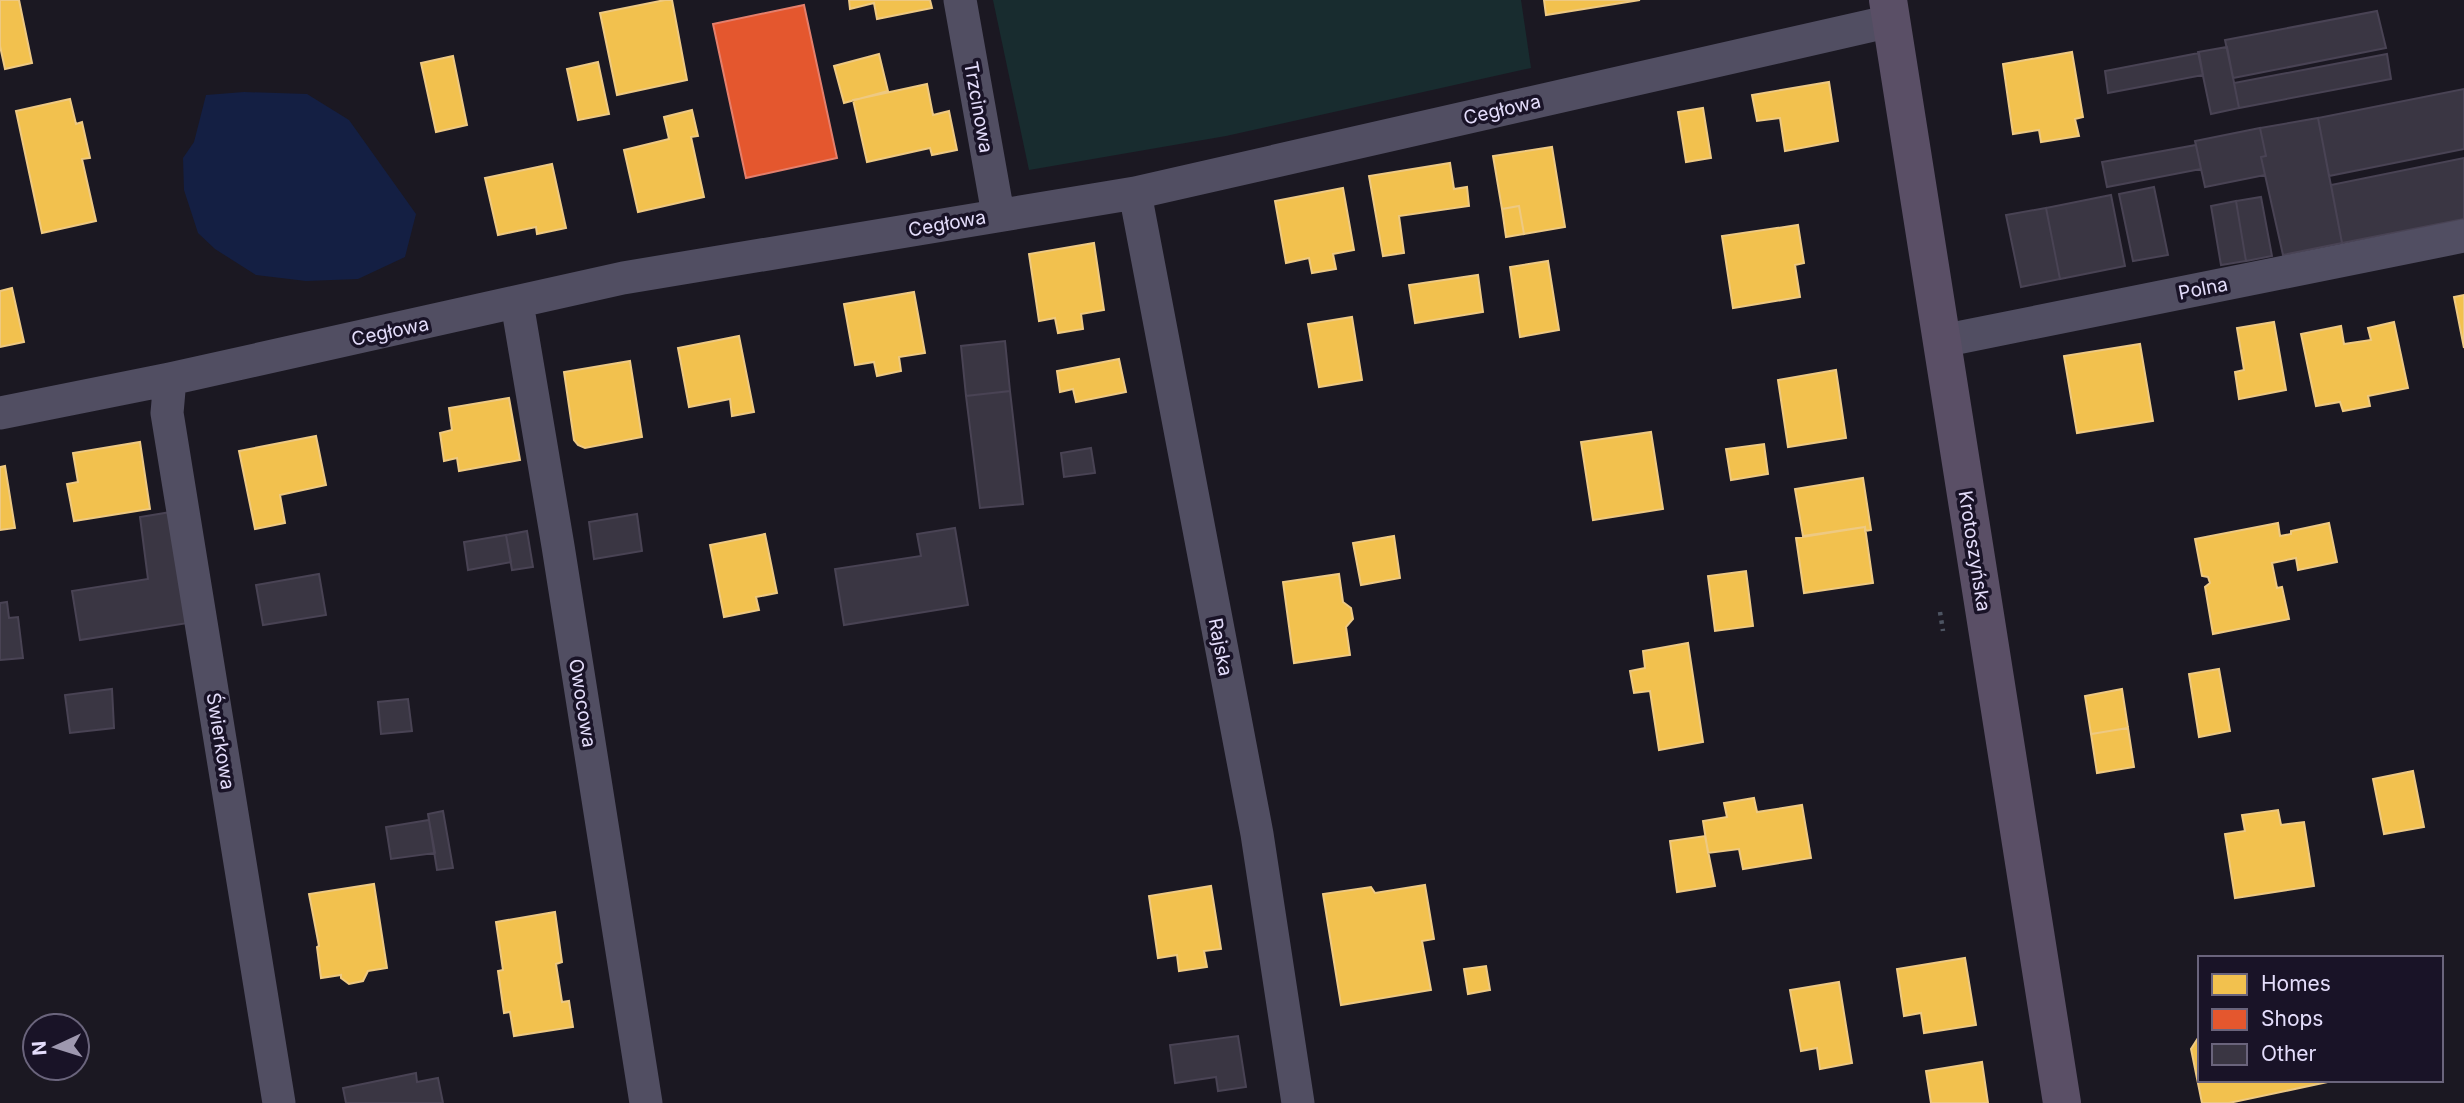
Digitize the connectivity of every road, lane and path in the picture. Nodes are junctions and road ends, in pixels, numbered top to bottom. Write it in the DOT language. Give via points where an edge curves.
graph roads {
  1 [pos="960,0"];
  2 [pos="1889,11"];
  3 [pos="1135,193"];
  4 [pos="998,214"];
  5 [pos="2464,236"];
  6 [pos="517,303"];
  7 [pos="1942,341"];
  8 [pos="170,379"];
  9 [pos="0,413"];
  10 [pos="279,1103"];
  11 [pos="646,1103"];
  12 [pos="1298,1103"];
  13 [pos="2062,1103"];
  1 -- 4 [label="street, Trzcinowa"];
  2 -- 3 [label="street, Cegłowa"];
  2 -- 7 [label="main road, Krotoszyńska"];
  3 -- 4 [label="street, Cegłowa"];
  3 -- 12 [label="street, Rajska" via="1256,834"];
  4 -- 6 [label="street, Cegłowa" via="623,278"];
  5 -- 7 [label="street, Polna"];
  6 -- 8 [label="street, Cegłowa"];
  6 -- 11 [label="street, Owocowa"];
  7 -- 13 [label="main road, Krotoszyńska"];
  8 -- 9 [label="street, Cegłowa"];
  8 -- 10 [label="street, Świerkowa" via="167,413"];
}
